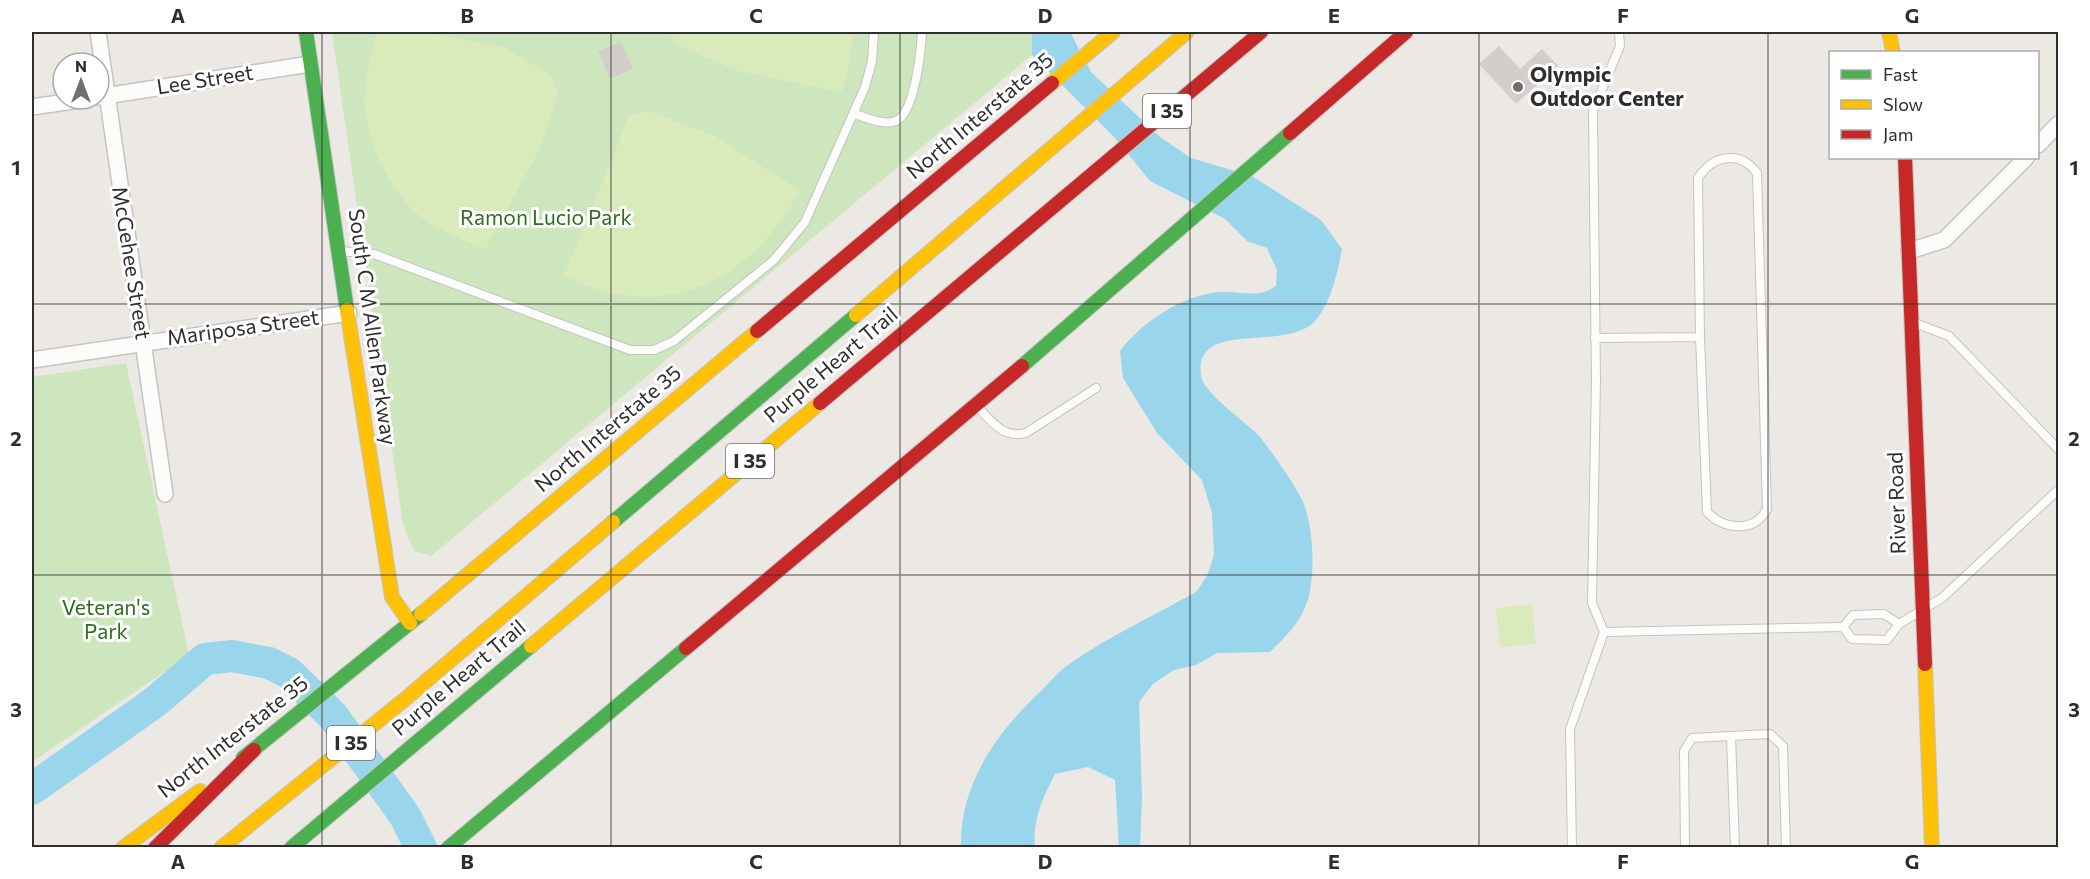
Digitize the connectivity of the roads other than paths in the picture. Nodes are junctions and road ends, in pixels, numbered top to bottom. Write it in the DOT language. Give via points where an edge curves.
graph roads {
  1 [pos="98,32"];
  2 [pos="306,32"];
  3 [pos="874,32"];
  4 [pos="922,32"];
  5 [pos="1113,32"];
  6 [pos="1186,32"];
  7 [pos="1261,32"];
  8 [pos="1406,32"];
  9 [pos="1619,32"];
  10 [pos="1889,32"];
  11 [pos="99,51"];
  12 [pos="1893,51"];
  13 [pos="310,64"];
  14 [pos="111,96"];
  15 [pos="51,104"];
  16 [pos="32,107"];
  17 [pos="105,111"];
  18 [pos="854,114"];
  19 [pos="2058,124"];
  20 [pos="2039,144"];
  21 [pos="1905,159"];
  22 [pos="2025,159"];
  23 [pos="340,251"];
  24 [pos="1909,251"];
  25 [pos="349,313"];
  26 [pos="1911,322"];
  27 [pos="1700,337"];
  28 [pos="1595,338"];
  29 [pos="144,342"];
  30 [pos="32,360"];
  31 [pos="1096,388"];
  32 [pos="975,404"];
  33 [pos="2058,449"];
  34 [pos="2058,490"];
  35 [pos="165,494"];
  36 [pos="1922,610"];
  37 [pos="410,623"];
  38 [pos="1899,624"];
  39 [pos="1843,627"];
  40 [pos="1604,632"];
  41 [pos="1731,736"];
  42 [pos="256,747"];
  43 [pos="123,848"];
  44 [pos="155,848"];
  45 [pos="221,848"];
  46 [pos="291,848"];
  47 [pos="448,848"];
  48 [pos="1572,848"];
  49 [pos="1685,848"];
  50 [pos="1735,848"];
  51 [pos="1786,848"];
  52 [pos="1932,848"];
  1 -- 11 [label="street, McGehee Street"];
  2 -- 13 [label="main road, South C M Allen Parkway"];
  3 -- 18 [label="lane" via="872,61"];
  4 -- 18 [label="lane" via="906,112 897,121 884,122"];
  5 -- 37 [label="main road, North Interstate 35"];
  6 -- 45 [label="main road, Purple Heart Trail / I 35" via="405,700"];
  7 -- 46 [label="main road, Purple Heart Trail / I 35"];
  8 -- 32 [label="main road" via="1103,298"];
  9 -- 28 [label="lane" via="1620,46 1593,111"];
  10 -- 12 [label="main road"];
  13 -- 14 [label="street, Lee Street"];
  13 -- 23 [label="main road, South C M Allen Parkway"];
  15 -- 16 [label="street"];
  17 -- 29 [label="street, McGehee Street"];
  18 -- 23 [label="lane" via="805,222 774,260 674,341 654,350 630,350 374,254"];
  19 -- 20 [label="street"];
  21 -- 24 [label="main road, River Road"];
  22 -- 24 [label="street" via="1944,240"];
  23 -- 25 [label="main road, South C M Allen Parkway"];
  24 -- 26 [label="main road, River Road"];
  25 -- 29 [label="street, Mariposa Street"];
  25 -- 37 [label="main road, South C M Allen Parkway" via="389,583 396,606"];
  26 -- 33 [label="lane" via="1949,336"];
  26 -- 36 [label="main road, River Road"];
  27 -- 27 [label="lane" via="1698,178 1718,159 1737,158 1757,173 1767,509 1752,524 1717,523 1707,512"];
  27 -- 28 [label="lane"];
  28 -- 40 [label="lane" via="1592,603"];
  29 -- 30 [label="street, Mariposa Street"];
  29 -- 35 [label="street, McGehee Street"];
  31 -- 32 [label="lane" via="1026,433 1015,436 1004,433"];
  32 -- 47 [label="main road"];
  34 -- 36 [label="lane" via="1942,598"];
  36 -- 38 [label="lane"];
  36 -- 52 [label="main road, River Road"];
  37 -- 42 [label="main road, North Interstate 35"];
  38 -- 39 [label="lane" via="1884,614 1853,615"];
  38 -- 39 [label="lane" via="1887,640 1852,639"];
  39 -- 40 [label="lane"];
  40 -- 48 [label="lane" via="1570,729"];
  41 -- 49 [label="lane" via="1692,738 1684,751"];
  41 -- 50 [label="lane"];
  41 -- 51 [label="lane" via="1770,734 1783,746"];
  42 -- 43 [label="main road, North Interstate 35"];
  42 -- 44 [label="main road"];
}
